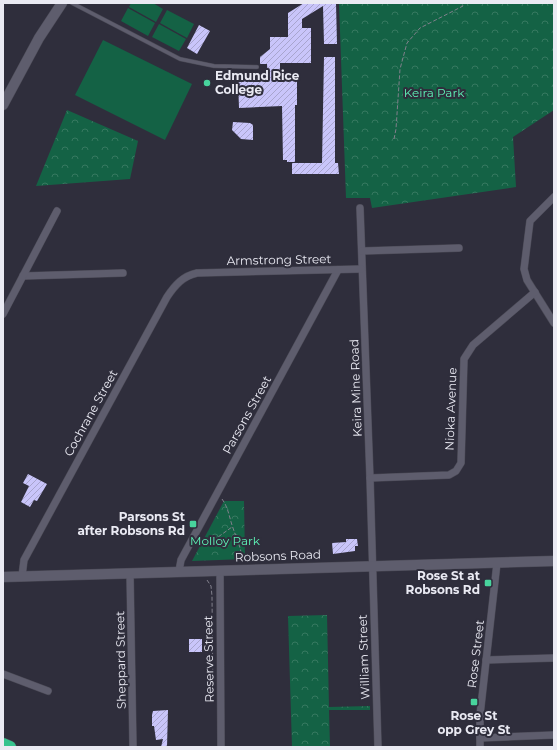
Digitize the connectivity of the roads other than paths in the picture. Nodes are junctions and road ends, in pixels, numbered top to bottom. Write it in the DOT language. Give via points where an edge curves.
graph roads {
  1 [pos="62,3"];
  2 [pos="72,3"];
  3 [pos="257,67"];
  4 [pos="3,105"];
  5 [pos="554,197"];
  6 [pos="360,208"];
  7 [pos="57,212"];
  8 [pos="459,248"];
  9 [pos="362,251"];
  10 [pos="361,269"];
  11 [pos="338,270"];
  12 [pos="123,273"];
  13 [pos="197,273"];
  14 [pos="23,276"];
  15 [pos="535,292"];
  16 [pos="3,314"];
  17 [pos="554,322"];
  18 [pos="370,478"];
  19 [pos="554,560"];
  20 [pos="497,563"];
  21 [pos="372,567"];
  22 [pos="220,570"];
  23 [pos="179,571"];
  24 [pos="130,573"];
  25 [pos="22,576"];
  26 [pos="3,577"];
  27 [pos="554,658"];
  28 [pos="486,660"];
  29 [pos="3,674"];
  30 [pos="48,691"];
  31 [pos="554,735"];
  32 [pos="480,738"];
  33 [pos="3,744"];
  34 [pos="10,747"];
  35 [pos="133,747"];
  36 [pos="221,747"];
  37 [pos="378,747"];
  38 [pos="480,747"];
  1 -- 4 [label="main road"];
  2 -- 3 [label="lane" via="180,59 214,66"];
  5 -- 15 [label="street" via="530,221 524,269 527,280"];
  6 -- 9 [label="street, Keira Mine Road"];
  7 -- 14 [label="street"];
  8 -- 9 [label="street"];
  9 -- 10 [label="street, Keira Mine Road"];
  10 -- 11 [label="street, Armstrong Street"];
  10 -- 18 [label="street, Keira Mine Road"];
  11 -- 13 [label="street, Armstrong Street"];
  11 -- 23 [label="street, Parsons Street" via="181,560"];
  12 -- 14 [label="street"];
  13 -- 25 [label="street, Cochrane Street" via="182,280 167,297 24,560"];
  14 -- 16 [label="street"];
  15 -- 17 [label="street"];
  15 -- 18 [label="street, Nioka Avenue" via="473,345 464,359 461,463 456,471 449,475"];
  18 -- 21 [label="street, Keira Mine Road"];
  19 -- 20 [label="main road, Robsons Road"];
  20 -- 21 [label="main road, Robsons Road"];
  20 -- 28 [label="street, Rose Street"];
  21 -- 22 [label="main road, Robsons Road"];
  21 -- 37 [label="street, William Street"];
  22 -- 23 [label="main road, Robsons Road"];
  22 -- 36 [label="street, Reserve Street"];
  23 -- 24 [label="main road, Robsons Road"];
  24 -- 25 [label="main road, Robsons Road"];
  24 -- 35 [label="street, Sheppard Street"];
  25 -- 26 [label="main road, Robsons Road"];
  27 -- 28 [label="street"];
  28 -- 32 [label="street, Rose Street"];
  29 -- 30 [label="street"];
  31 -- 32 [label="street"];
  32 -- 38 [label="street, Rose Street"];
  33 -- 34 [label="highway"];
}
